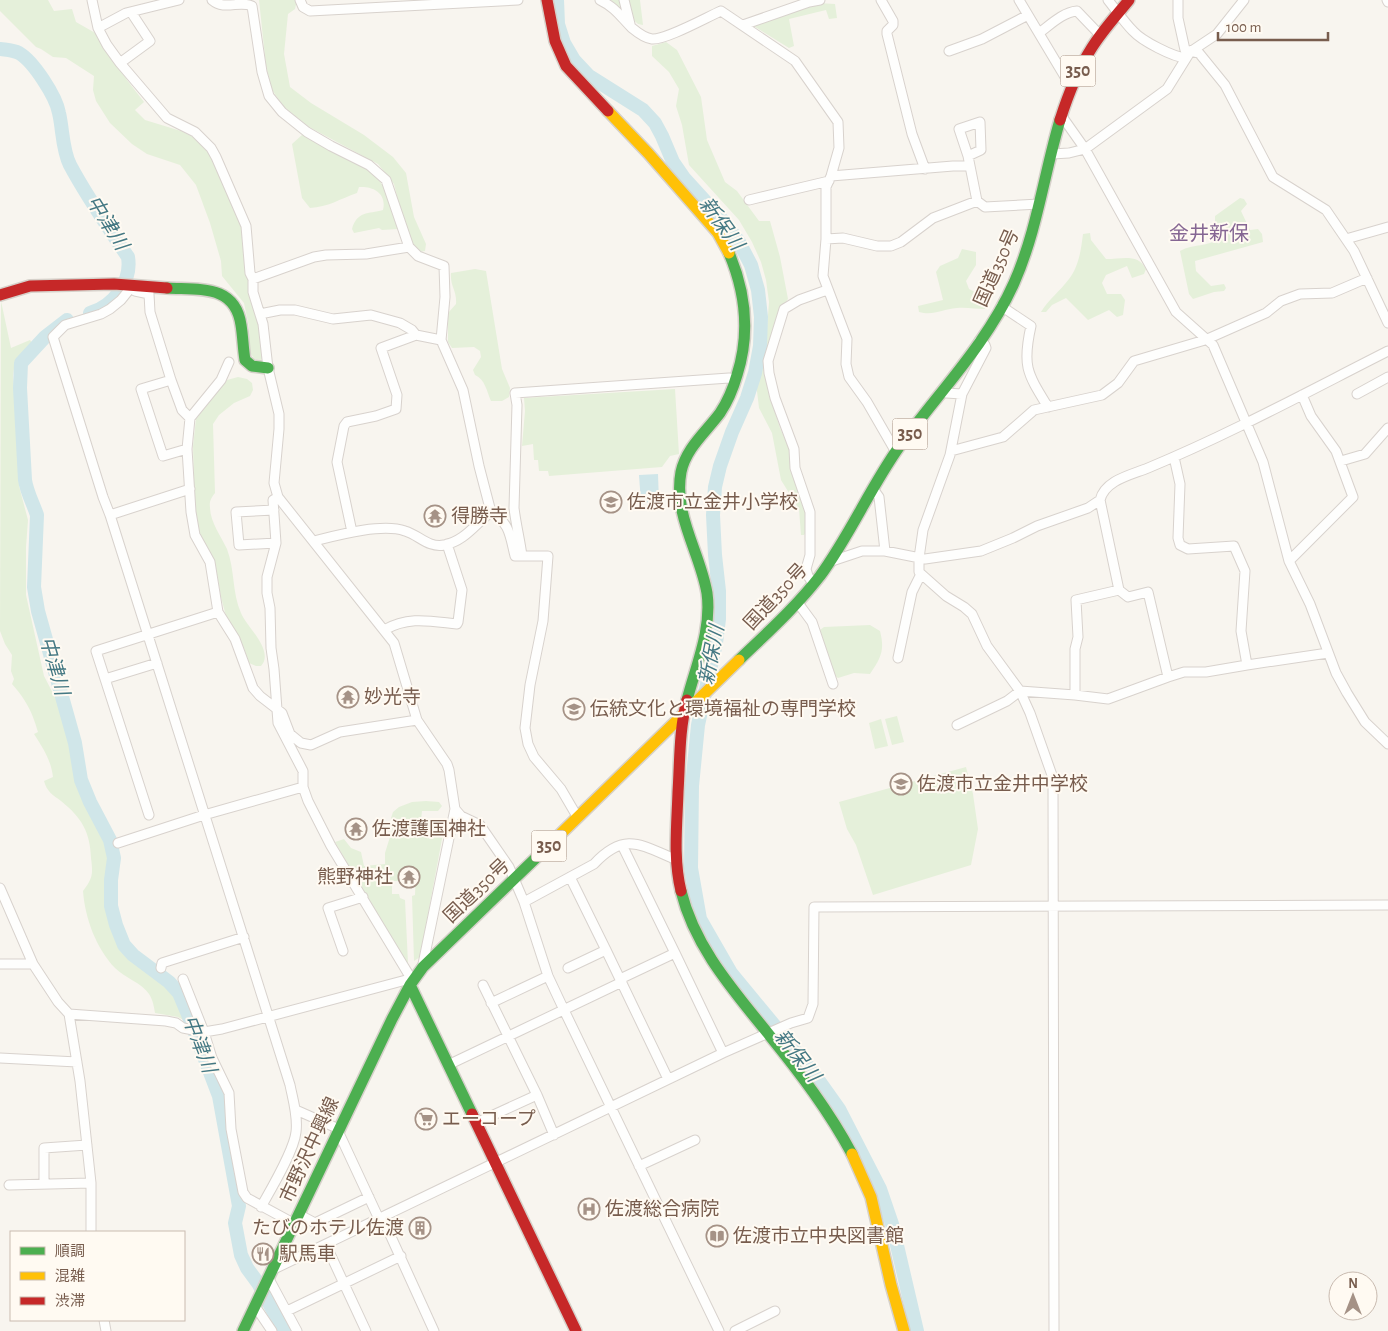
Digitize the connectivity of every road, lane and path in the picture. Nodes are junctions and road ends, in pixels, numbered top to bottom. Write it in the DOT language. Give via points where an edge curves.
graph roads {
  1 [pos="92,0"];
  2 [pos="179,0"];
  3 [pos="212,0"];
  4 [pos="300,0"];
  5 [pos="518,0"];
  6 [pos="547,0"];
  7 [pos="600,0"];
  8 [pos="624,0"];
  9 [pos="721,0"];
  10 [pos="820,0"];
  11 [pos="881,0"];
  12 [pos="1019,0"];
  13 [pos="1108,0"];
  14 [pos="1129,0"];
  15 [pos="1178,0"];
  16 [pos="1244,0"];
  17 [pos="721,11"];
  18 [pos="132,12"];
  19 [pos="1118,13"];
  20 [pos="1028,15"];
  21 [pos="743,25"];
  22 [pos="631,27"];
  23 [pos="98,28"];
  24 [pos="1039,33"];
  25 [pos="1100,35"];
  26 [pos="949,51"];
  27 [pos="1188,55"];
  28 [pos="120,63"];
  29 [pos="1071,87"];
  30 [pos="1062,115"];
  31 [pos="1085,149"];
  32 [pos="1052,154"];
  33 [pos="968,156"];
  34 [pos="970,166"];
  35 [pos="925,169"];
  36 [pos="830,178"];
  37 [pos="748,200"];
  38 [pos="977,201"];
  39 [pos="1039,204"];
  40 [pos="1388,227"];
  41 [pos="826,239"];
  42 [pos="1346,239"];
  43 [pos="409,247"];
  44 [pos="1367,278"];
  45 [pos="253,279"];
  46 [pos="131,285"];
  47 [pos="828,290"];
  48 [pos="0,295"];
  49 [pos="1001,306"];
  50 [pos="260,314"];
  51 [pos="1388,323"];
  52 [pos="416,335"];
  53 [pos="441,340"];
  54 [pos="1205,340"];
  55 [pos="979,341"];
  56 [pos="1388,351"];
  57 [pos="229,362"];
  58 [pos="268,368"];
  59 [pos="1388,377"];
  60 [pos="736,379"];
  61 [pos="171,380"];
  62 [pos="946,393"];
  63 [pos="962,394"];
  64 [pos="1357,394"];
  65 [pos="1302,395"];
  66 [pos="1048,407"];
  67 [pos="190,418"];
  68 [pos="1246,423"];
  69 [pos="1388,428"];
  70 [pos="187,449"];
  71 [pos="897,451"];
  72 [pos="952,451"];
  73 [pos="1174,457"];
  74 [pos="1341,461"];
  75 [pos="190,489"];
  76 [pos="874,490"];
  77 [pos="278,497"];
  78 [pos="1100,500"];
  79 [pos="274,510"];
  80 [pos="491,512"];
  81 [pos="110,515"];
  82 [pos="352,532"];
  83 [pos="314,541"];
  84 [pos="276,543"];
  85 [pos="447,544"];
  86 [pos="885,550"];
  87 [pos="522,556"];
  88 [pos="919,558"];
  89 [pos="831,561"];
  90 [pos="1289,561"];
  91 [pos="921,574"];
  92 [pos="814,585"];
  93 [pos="1119,590"];
  94 [pos="798,603"];
  95 [pos="218,612"];
  96 [pos="384,630"];
  97 [pos="148,634"];
  98 [pos="1328,652"];
  99 [pos="898,658"];
  100 [pos="157,663"];
  101 [pos="1247,665"];
  102 [pos="1168,677"];
  103 [pos="105,679"];
  104 [pos="833,684"];
  105 [pos="1020,692"];
  106 [pos="1075,695"];
  107 [pos="276,708"];
  108 [pos="686,711"];
  109 [pos="417,720"];
  110 [pos="957,725"];
  111 [pos="1388,744"];
  112 [pos="303,787"];
  113 [pos="455,808"];
  114 [pos="149,814"];
  115 [pos="204,815"];
  116 [pos="578,818"];
  117 [pos="118,844"];
  118 [pos="622,845"];
  119 [pos="677,860"];
  120 [pos="570,877"];
  121 [pos="513,879"];
  122 [pos="0,888"];
  123 [pos="363,897"];
  124 [pos="524,902"];
  125 [pos="1388,905"];
  126 [pos="1053,907"];
  127 [pos="244,937"];
  128 [pos="606,950"];
  129 [pos="343,951"];
  130 [pos="675,953"];
  131 [pos="0,964"];
  132 [pos="33,964"];
  133 [pos="161,968"];
  134 [pos="423,968"];
  135 [pos="568,968"];
  136 [pos="548,976"];
  137 [pos="183,979"];
  138 [pos="621,981"];
  139 [pos="410,985"];
  140 [pos="483,985"];
  141 [pos="492,1003"];
  142 [pos="564,1010"];
  143 [pos="69,1014"];
  144 [pos="268,1018"];
  145 [pos="204,1032"];
  146 [pos="768,1033"];
  147 [pos="508,1036"];
  148 [pos="723,1053"];
  149 [pos="0,1058"];
  150 [pos="77,1062"];
  151 [pos="448,1065"];
  152 [pos="668,1079"];
  153 [pos="537,1095"];
  154 [pos="611,1107"];
  155 [pos="296,1110"];
  156 [pos="476,1123"];
  157 [pos="338,1130"];
  158 [pos="554,1135"];
  159 [pos="695,1140"];
  160 [pos="87,1146"];
  161 [pos="494,1163"];
  162 [pos="639,1166"];
  163 [pos="91,1183"];
  164 [pos="44,1184"];
  165 [pos="9,1185"];
  166 [pos="369,1197"];
  167 [pos="261,1207"];
  168 [pos="380,1218"];
  169 [pos="297,1220"];
  170 [pos="91,1231"];
  171 [pos="326,1245"];
  172 [pos="401,1256"];
  173 [pos="270,1277"];
  174 [pos="344,1284"];
  175 [pos="256,1304"];
  176 [pos="287,1310"];
  177 [pos="775,1312"];
  178 [pos="243,1331"];
  179 [pos="272,1331"];
  180 [pos="297,1331"];
  181 [pos="366,1331"];
  182 [pos="433,1331"];
  183 [pos="576,1331"];
  184 [pos="719,1331"];
  185 [pos="735,1331"];
  186 [pos="904,1331"];
  187 [pos="1054,1331"];
  1 -- 23 [label="street"];
  2 -- 18 [label="street"];
  3 -- 43 [label="street" via="221,5 244,2 252,6 269,96 282,112 307,132 369,165 386,180"];
  4 -- 5 [label="street" via="310,11"];
  6 -- 60 [label="main road" via="555,41 566,66 712,225 727,246 743,295 746,320 742,360"];
  7 -- 22 [label="street" via="612,6"];
  8 -- 22 [label="street"];
  9 -- 17 [label="street"];
  10 -- 21 [label="street"];
  11 -- 35 [label="street" via="893,21 887,34 912,134"];
  12 -- 20 [label="street"];
  13 -- 19 [label="street"];
  14 -- 19 [label="main road, 国道350号 / 350"];
  15 -- 27 [label="street" via="1178,18"];
  16 -- 27 [label="street" via="1217,34"];
  17 -- 21 [label="street"];
  17 -- 22 [label="street" via="659,39 651,39"];
  18 -- 23 [label="street"];
  18 -- 28 [label="street" via="150,41"];
  19 -- 25 [label="main road, 国道350号 / 350"];
  19 -- 27 [label="street" via="1134,32 1158,47 1180,57"];
  20 -- 24 [label="street"];
  20 -- 26 [label="street" via="982,40"];
  21 -- 36 [label="street" via="795,62 838,122 839,148"];
  23 -- 28 [label="street"];
  24 -- 25 [label="street" via="1077,11"];
  24 -- 29 [label="street"];
  25 -- 29 [label="main road, 国道350号 / 350"];
  27 -- 31 [label="street" via="1167,89"];
  27 -- 42 [label="street" via="1199,53 1225,85 1273,177 1326,210"];
  28 -- 45 [label="street" via="167,118 195,132 214,152 246,226"];
  29 -- 30 [label="main road, 国道350号 / 350"];
  30 -- 31 [label="street"];
  30 -- 32 [label="main road, 国道350号 / 350"];
  31 -- 32 [label="street" via="1069,154"];
  31 -- 54 [label="street" via="1176,312"];
  32 -- 39 [label="main road, 国道350号 / 350"];
  33 -- 34 [label="street"];
  34 -- 35 [label="street"];
  34 -- 38 [label="street"];
  35 -- 36 [label="street"];
  36 -- 37 [label="street"];
  36 -- 41 [label="street" via="826,188"];
  38 -- 39 [label="street" via="985,207"];
  38 -- 41 [label="street" via="933,218 891,246 843,238"];
  39 -- 49 [label="main road, 国道350号 / 350" via="1024,257"];
  40 -- 42 [label="street"];
  41 -- 47 [label="street" via="823,276"];
  42 -- 44 [label="street"];
  43 -- 45 [label="street" via="314,257"];
  43 -- 53 [label="street" via="418,256 444,266"];
  44 -- 51 [label="street"];
  44 -- 54 [label="street" via="1332,293 1300,294 1281,301 1266,313"];
  45 -- 50 [label="street"];
  46 -- 48 [label="main road" via="30,286"];
  46 -- 58 [label="main road" via="223,294 238,309 245,360 252,366"];
  46 -- 61 [label="street" via="135,291 149,294 150,312"];
  46 -- 81 [label="street" via="110,309 65,325 53,337"];
  47 -- 71 [label="street" via="847,340 849,377"];
  47 -- 92 [label="street" via="799,300 784,310 768,361 770,384 794,449 795,468 810,512 810,555 806,569"];
  49 -- 55 [label="main road, 国道350号 / 350"];
  49 -- 66 [label="street" via="1030,326 1026,356 1028,371"];
  50 -- 52 [label="street" via="295,310 333,319 370,316 400,323"];
  50 -- 58 [label="street"];
  52 -- 53 [label="street"];
  52 -- 82 [label="street" via="381,348 397,396 396,408 347,422 344,426 337,462"];
  53 -- 80 [label="street" via="463,390"];
  54 -- 66 [label="street" via="1134,360 1118,383 1102,395"];
  54 -- 68 [label="street" via="1213,345"];
  55 -- 63 [label="street" via="986,348"];
  55 -- 71 [label="main road, 国道350号 / 350"];
  56 -- 65 [label="street"];
  57 -- 67 [label="street" via="221,380"];
  58 -- 77 [label="street" via="278,414 274,483"];
  59 -- 64 [label="street"];
  60 -- 87 [label="street" via="516,393 514,508"];
  60 -- 108 [label="main road" via="726,404 684,458 679,486 684,521 708,594 702,651"];
  61 -- 67 [label="street" via="182,410"];
  61 -- 70 [label="street" via="141,389 163,456"];
  62 -- 63 [label="street"];
  63 -- 72 [label="street"];
  65 -- 68 [label="street"];
  65 -- 74 [label="street" via="1311,416"];
  66 -- 72 [label="street" via="1034,410 1003,436"];
  67 -- 70 [label="street"];
  68 -- 73 [label="street"];
  68 -- 90 [label="street" via="1263,462"];
  69 -- 74 [label="street" via="1365,454"];
  70 -- 75 [label="street"];
  71 -- 76 [label="main road, 国道350号 / 350"];
  72 -- 88 [label="street" via="923,530"];
  73 -- 78 [label="street" via="1112,484 1102,493"];
  73 -- 101 [label="street" via="1180,484 1180,545 1188,550 1234,546 1245,571 1242,631"];
  74 -- 90 [label="street" via="1353,497"];
  75 -- 81 [label="street"];
  75 -- 95 [label="street" via="192,525 210,562"];
  76 -- 86 [label="street" via="879,497"];
  76 -- 89 [label="main road, 国道350号 / 350"];
  77 -- 79 [label="street" via="273,500"];
  77 -- 83 [label="street"];
  78 -- 88 [label="street" via="1088,508 981,551"];
  78 -- 93 [label="street"];
  79 -- 84 [label="street"];
  79 -- 84 [label="street" via="236,512 237,529 239,545"];
  80 -- 85 [label="street" via="470,533"];
  80 -- 87 [label="street" via="508,528 515,556"];
  81 -- 97 [label="street"];
  82 -- 83 [label="street"];
  82 -- 85 [label="street" via="386,528 405,530 431,544"];
  83 -- 96 [label="street"];
  84 -- 107 [label="street" via="267,577"];
  85 -- 96 [label="street" via="462,590 457,624 417,619 396,623"];
  86 -- 88 [label="street"];
  86 -- 89 [label="street" via="862,551"];
  87 -- 116 [label="street" via="548,556 543,621 530,685 526,736 534,756 561,789"];
  88 -- 91 [label="street"];
  89 -- 92 [label="main road, 国道350号 / 350"];
  90 -- 98 [label="street"];
  91 -- 99 [label="street" via="912,592"];
  91 -- 105 [label="street" via="972,614 988,646"];
  92 -- 94 [label="main road, 国道350号 / 350"];
  93 -- 102 [label="street" via="1128,597 1148,592"];
  93 -- 106 [label="street" via="1076,600"];
  94 -- 104 [label="street" via="812,622"];
  94 -- 108 [label="main road, 国道350号 / 350"];
  95 -- 97 [label="street"];
  95 -- 107 [label="street" via="235,640 253,688"];
  96 -- 109 [label="street" via="394,643"];
  97 -- 100 [label="street"];
  97 -- 103 [label="street" via="96,651"];
  98 -- 101 [label="street"];
  98 -- 111 [label="street" via="1365,722"];
  100 -- 103 [label="street"];
  100 -- 115 [label="street"];
  101 -- 102 [label="street" via="1184,672"];
  102 -- 106 [label="street" via="1108,699"];
  103 -- 114 [label="street"];
  105 -- 106 [label="street"];
  105 -- 110 [label="street"];
  105 -- 126 [label="street" via="1053,778"];
  107 -- 109 [label="street" via="282,713 290,734 301,743 311,745 340,732"];
  107 -- 112 [label="street" via="278,723 302,771"];
  108 -- 116 [label="main road, 国道350号 / 350"];
  108 -- 119 [label="main road"];
  109 -- 113 [label="street" via="447,764"];
  112 -- 115 [label="street"];
  112 -- 123 [label="street" via="331,846"];
  113 -- 121 [label="street" via="461,816 483,828 509,867"];
  113 -- 134 [label="street"];
  115 -- 117 [label="street"];
  115 -- 127 [label="street"];
  116 -- 121 [label="main road, 国道350号 / 350"];
  118 -- 119 [label="street" via="638,843"];
  118 -- 120 [label="street"];
  118 -- 130 [label="street"];
  119 -- 146 [label="main road" via="685,912 700,944"];
  120 -- 124 [label="street"];
  120 -- 128 [label="street"];
  121 -- 124 [label="street"];
  121 -- 134 [label="main road, 国道350号 / 350"];
  122 -- 132 [label="street"];
  123 -- 129 [label="street" via="328,908"];
  123 -- 139 [label="street" via="409,975"];
  124 -- 136 [label="street"];
  125 -- 126 [label="street"];
  126 -- 146 [label="street" via="814,907 813,1004 808,1018"];
  126 -- 187 [label="street"];
  127 -- 133 [label="street" via="162,963"];
  127 -- 144 [label="street"];
  128 -- 135 [label="street"];
  128 -- 138 [label="street"];
  130 -- 138 [label="street"];
  130 -- 148 [label="street"];
  131 -- 132 [label="street"];
  132 -- 143 [label="street"];
  134 -- 139 [label="main road, 国道350号 / 350"];
  136 -- 141 [label="street"];
  136 -- 142 [label="street"];
  137 -- 145 [label="street"];
  138 -- 142 [label="street"];
  138 -- 152 [label="street"];
  139 -- 144 [label="street" via="406,980"];
  139 -- 151 [label="main road"];
  139 -- 157 [label="main road, 市野沢中興線"];
  140 -- 141 [label="street"];
  141 -- 147 [label="street"];
  142 -- 147 [label="street"];
  142 -- 154 [label="street"];
  143 -- 145 [label="street" via="166,1021"];
  143 -- 150 [label="street"];
  144 -- 145 [label="street"];
  144 -- 155 [label="street"];
  145 -- 167 [label="street" via="212,1058 230,1093 231,1129 243,1192"];
  146 -- 148 [label="street"];
  146 -- 186 [label="main road" via="824,1107 870,1193"];
  147 -- 151 [label="street"];
  147 -- 153 [label="street"];
  148 -- 152 [label="street"];
  149 -- 150 [label="street"];
  150 -- 160 [label="street"];
  151 -- 156 [label="main road"];
  152 -- 154 [label="street"];
  153 -- 156 [label="street"];
  153 -- 158 [label="street"];
  154 -- 158 [label="street"];
  154 -- 162 [label="street"];
  155 -- 157 [label="street"];
  155 -- 167 [label="street" via="293,1146"];
  156 -- 161 [label="main road"];
  157 -- 166 [label="street"];
  157 -- 169 [label="main road, 市野沢中興線"];
  158 -- 161 [label="street"];
  159 -- 162 [label="street"];
  160 -- 163 [label="street"];
  160 -- 164 [label="street" via="44,1148"];
  161 -- 168 [label="street"];
  161 -- 183 [label="main road"];
  162 -- 184 [label="street"];
  163 -- 164 [label="street"];
  163 -- 170 [label="street"];
  164 -- 165 [label="street"];
  166 -- 168 [label="street"];
  166 -- 169 [label="street" via="314,1223"];
  167 -- 169 [label="street"];
  168 -- 171 [label="street"];
  168 -- 172 [label="street"];
  169 -- 173 [label="main road, 市野沢中興線"];
  171 -- 173 [label="street"];
  171 -- 174 [label="street"];
  172 -- 174 [label="street"];
  172 -- 182 [label="street"];
  173 -- 175 [label="main road, 市野沢中興線"];
  173 -- 176 [label="street"];
  174 -- 176 [label="street"];
  174 -- 181 [label="street"];
  175 -- 178 [label="main road, 市野沢中興線"];
  175 -- 179 [label="street"];
  176 -- 180 [label="street"];
  177 -- 185 [label="street"];
}
